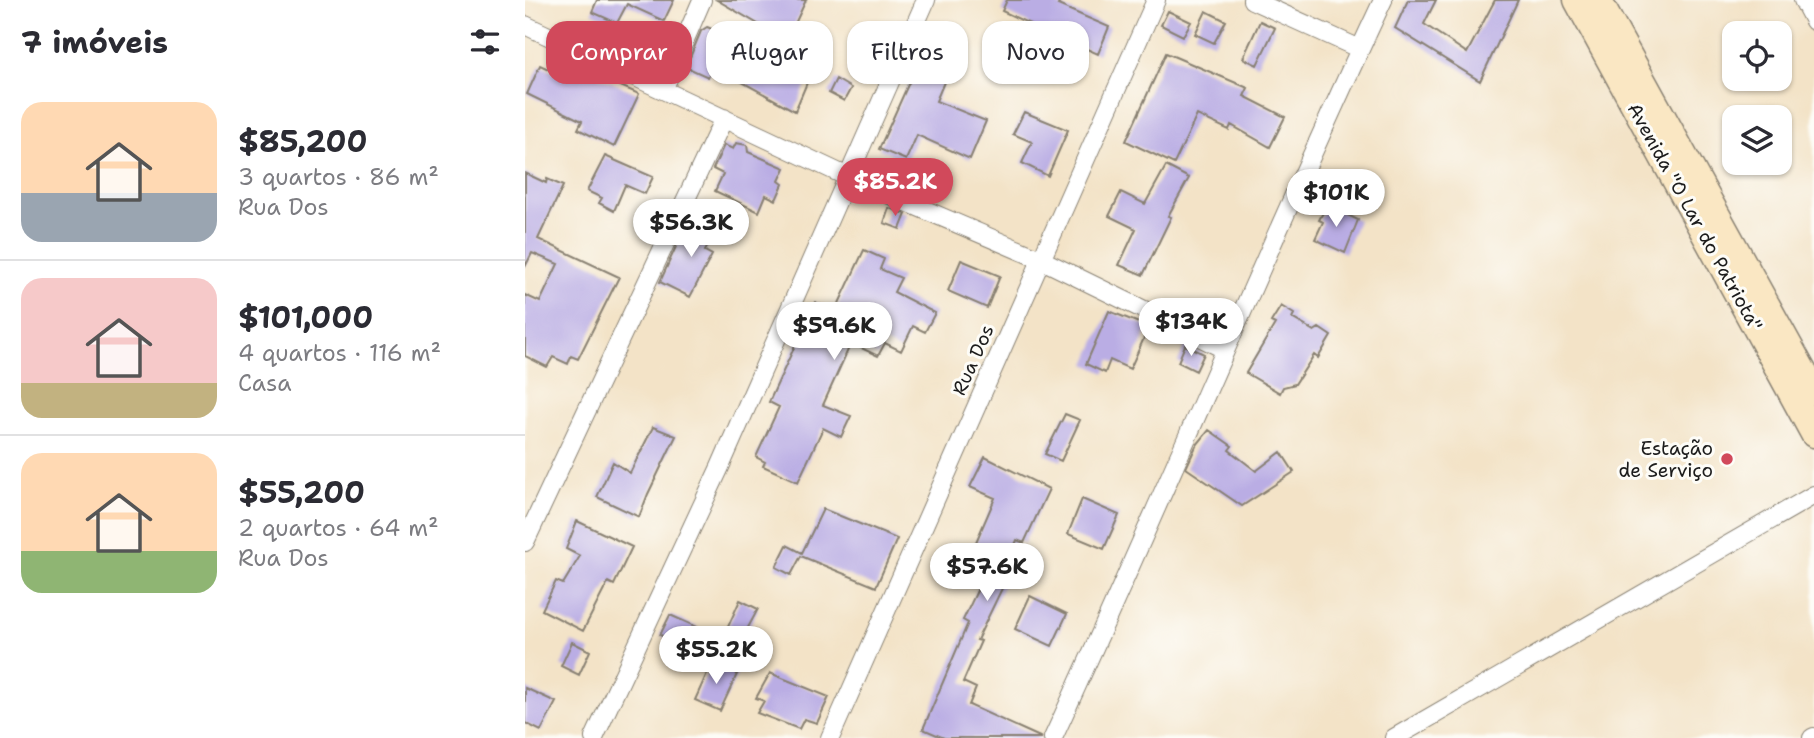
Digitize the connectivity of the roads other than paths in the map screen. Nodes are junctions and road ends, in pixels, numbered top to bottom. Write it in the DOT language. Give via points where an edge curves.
graph roads {
  1 [pos="702,0"];
  2 [pos="926,0"];
  3 [pos="1156,0"];
  4 [pos="1252,0"];
  5 [pos="1383,0"];
  6 [pos="1577,0"];
  7 [pos="1598,0"];
  8 [pos="1803,0"];
  9 [pos="1814,21"];
  10 [pos="527,31"];
  11 [pos="1360,49"];
  12 [pos="664,89"];
  13 [pos="724,118"];
  14 [pos="848,177"];
  15 [pos="1040,259"];
  16 [pos="1224,349"];
  17 [pos="1814,391"];
  18 [pos="1814,434"];
  19 [pos="1814,495"];
  20 [pos="525,542"];
  21 [pos="594,738"];
  22 [pos="830,738"];
  23 [pos="1053,738"];
  24 [pos="1394,738"];
  1 -- 12 [label="street"];
  2 -- 14 [label="street"];
  3 -- 15 [label="street, Rua Dos"];
  4 -- 11 [label="street"];
  5 -- 11 [label="street"];
  6 -- 18 [label="main road, Avenida \"O Lar do Patriota\""];
  7 -- 17 [label="main road, Avenida \"O Lar do Patriota\""];
  8 -- 9 [label="street"];
  10 -- 12 [label="street"];
  11 -- 16 [label="street"];
  12 -- 13 [label="street"];
  13 -- 14 [label="street"];
  13 -- 20 [label="street"];
  14 -- 15 [label="street"];
  14 -- 21 [label="street"];
  15 -- 16 [label="street"];
  15 -- 22 [label="street, Rua Dos"];
  16 -- 23 [label="street"];
  19 -- 24 [label="street"];
}
